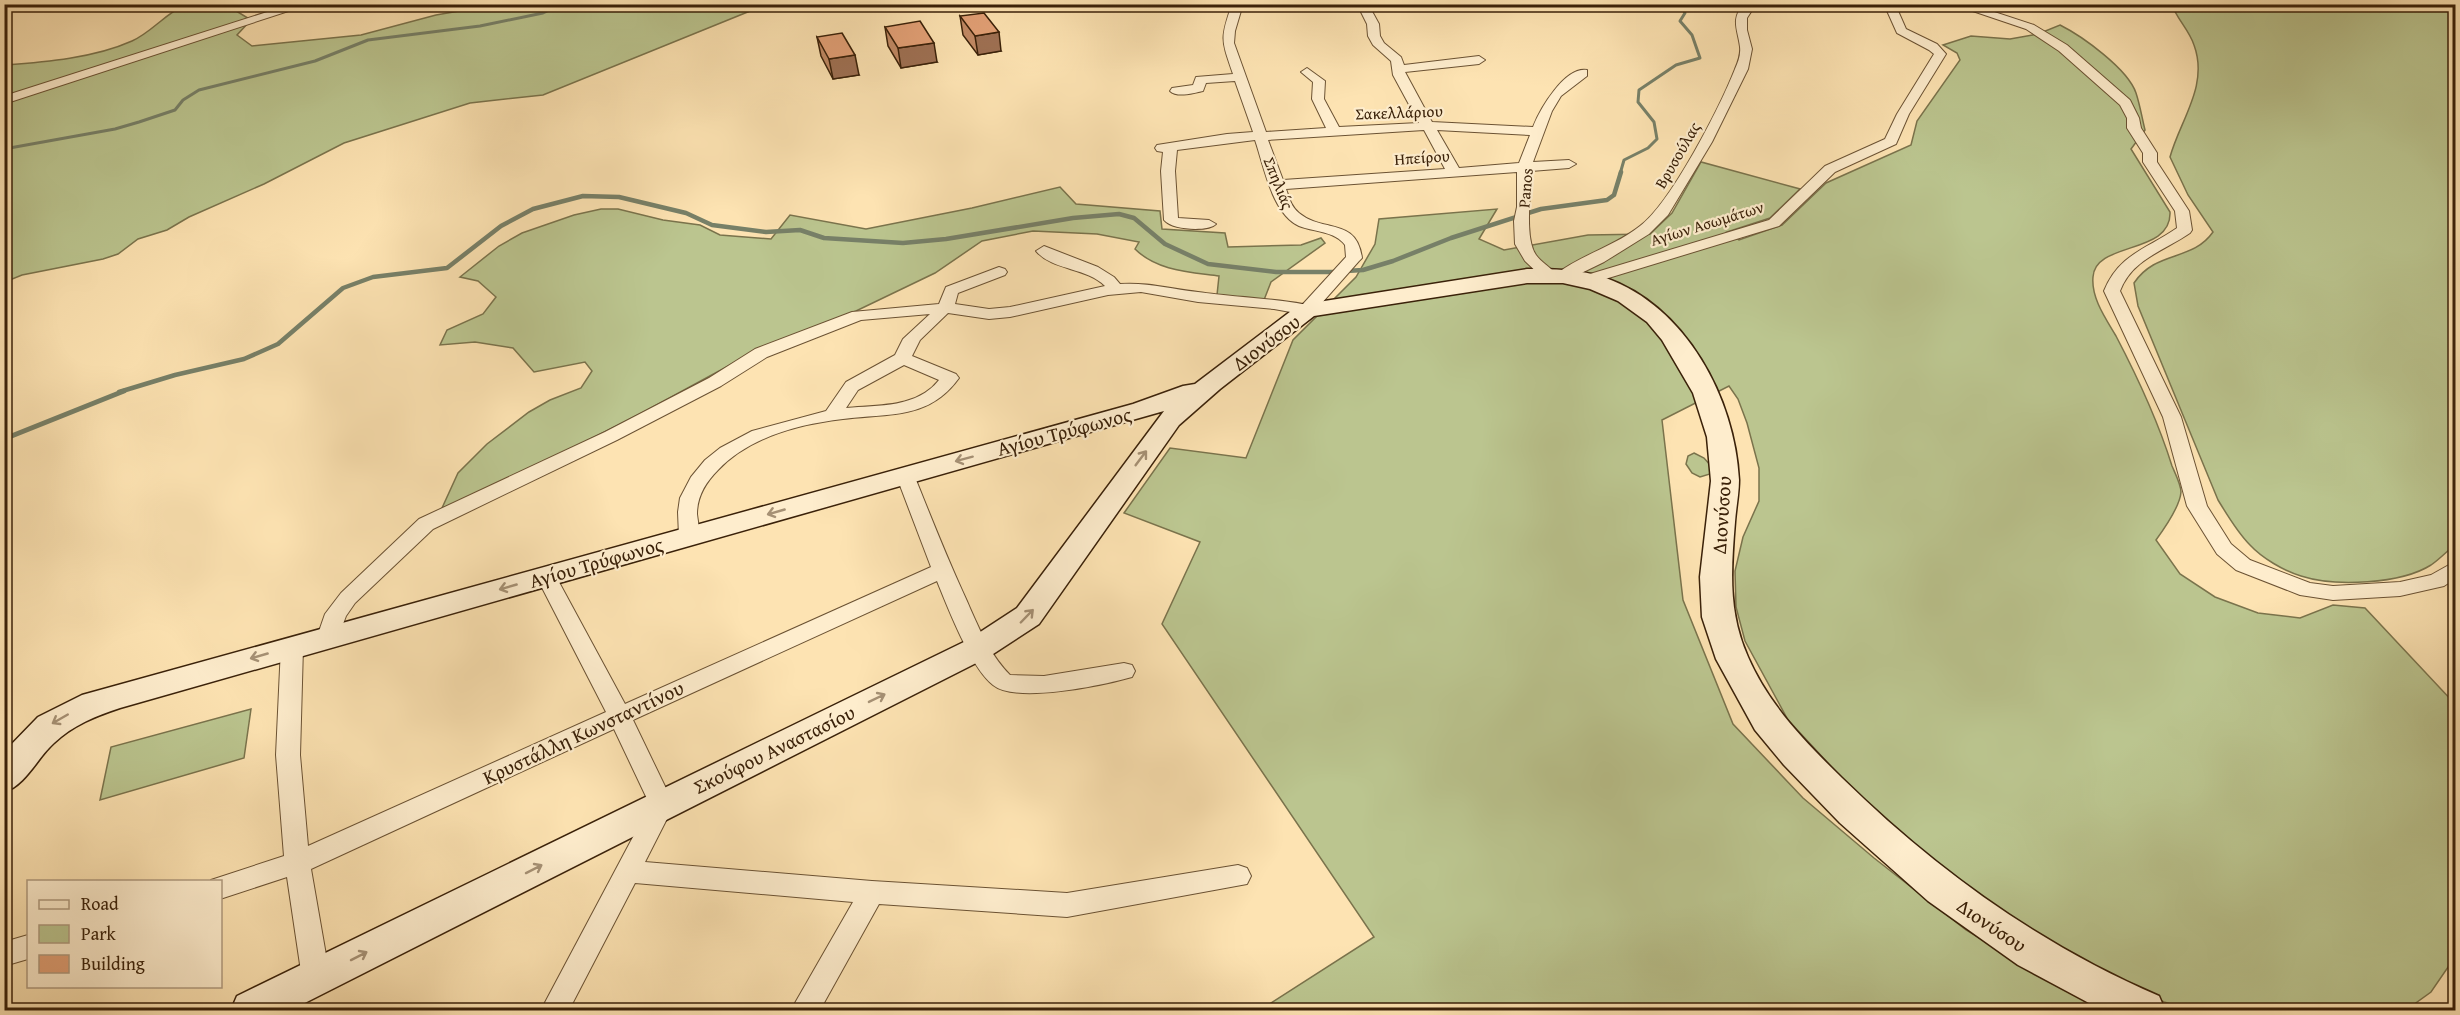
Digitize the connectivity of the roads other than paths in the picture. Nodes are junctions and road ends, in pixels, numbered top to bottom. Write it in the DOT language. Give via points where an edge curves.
graph roads {
  1 [pos="304,4"];
  2 [pos="1238,4"];
  3 [pos="1362,4"];
  4 [pos="1751,4"];
  5 [pos="1889,4"];
  6 [pos="1957,4"];
  7 [pos="1479,60"];
  8 [pos="1398,69"];
  9 [pos="1307,72"];
  10 [pos="1583,73"];
  11 [pos="1240,77"];
  12 [pos="1176,91"];
  13 [pos="4,100"];
  14 [pos="1428,126"];
  15 [pos="1539,131"];
  16 [pos="1335,132"];
  17 [pos="1261,137"];
  18 [pos="1569,164"];
  19 [pos="1524,168"];
  20 [pos="1454,172"];
  21 [pos="1278,185"];
  22 [pos="1209,224"];
  23 [pos="1044,251"];
  24 [pos="999,272"];
  25 [pos="1567,278"];
  26 [pos="1116,289"];
  27 [pos="945,308"];
  28 [pos="1307,310"];
  29 [pos="903,358"];
  30 [pos="1211,384"];
  31 [pos="1142,410"];
  32 [pos="832,415"];
  33 [pos="1170,419"];
  34 [pos="905,475"];
  35 [pos="689,536"];
  36 [pos="2456,568"];
  37 [pos="942,570"];
  38 [pos="546,576"];
  39 [pos="328,637"];
  40 [pos="292,647"];
  41 [pos="979,648"];
  42 [pos="1124,672"];
  43 [pos="620,715"];
  44 [pos="4,778"];
  45 [pos="662,805"];
  46 [pos="297,863"];
  47 [pos="626,871"];
  48 [pos="1238,876"];
  49 [pos="222,887"];
  50 [pos="872,892"];
  51 [pos="27,947"];
  52 [pos="4,954"];
  53 [pos="316,978"];
  54 [pos="251,1011"];
  55 [pos="555,1011"];
  56 [pos="805,1011"];
  57 [pos="2145,1011"];
  1 -- 13 [label="street"];
  2 -- 11 [label="street, Σπηλιάς" via="1228,36"];
  3 -- 8 [label="street" via="1376,39 1397,60"];
  4 -- 25 [label="street, Βρυσούλας" via="1745,9 1740,26 1747,53 1740,72 1664,212 1626,244"];
  5 -- 25 [label="street, Αγίων Ασωμάτων" via="1901,31 1933,46 1940,54 1902,114 1891,141 1830,169 1774,223"];
  6 -- 36 [label="street" via="2030,27 2053,41 2125,103 2134,128 2150,153 2150,162 2182,211 2185,230 2128,262 2116,277 2112,291 2172,417 2197,506 2224,549 2243,565 2307,590 2400,590 2437,581"];
  7 -- 8 [label="street"];
  8 -- 14 [label="street"];
  9 -- 16 [label="street" via="1319,81 1318,99"];
  10 -- 15 [label="street, Panos" via="1556,94"];
  11 -- 12 [label="street" via="1200,80 1199,88"];
  11 -- 17 [label="street, Σπηλιάς"];
  14 -- 15 [label="street, Σακελλάριου"];
  14 -- 16 [label="street, Σακελλάριου"];
  14 -- 20 [label="street"];
  15 -- 19 [label="street, Panos"];
  16 -- 17 [label="street, Σακελλάριου"];
  17 -- 21 [label="street, Σπηλιάς"];
  17 -- 22 [label="street, Σακελλάριου" via="1166,148 1171,220"];
  18 -- 19 [label="street, Ηπείρου"];
  19 -- 20 [label="street, Ηπείρου"];
  19 -- 25 [label="street, Panos" via="1523,244 1530,258"];
  20 -- 21 [label="street, Ηπείρου"];
  21 -- 28 [label="street, Σπηλιάς" via="1288,213 1294,218 1343,234 1353,242 1354,258"];
  23 -- 26 [label="street" via="1069,264 1099,271"];
  24 -- 27 [label="street" via="952,290"];
  25 -- 28 [label="main road, Διονύσου" via="1497,279"];
  25 -- 57 [label="main road, Διονύσου" via="1626,296 1655,317 1672,336 1706,393 1725,467 1715,577 1718,617 1732,659 1767,721 1853,812 1941,889 2032,952"];
  26 -- 27 [label="street" via="1010,312 988,314"];
  26 -- 28 [label="street" via="1141,287"];
  27 -- 29 [label="street" via="911,341"];
  27 -- 39 [label="street" via="858,315 779,346 611,436 426,524 348,598 336,614"];
  28 -- 30 [label="main road, Διονύσου"];
  29 -- 32 [label="street" via="852,386"];
  29 -- 32 [label="street" via="950,378 935,394 900,409"];
  30 -- 31 [label="main road, Αγίου Τρύφωνος"];
  30 -- 33 [label="main road, Σκούφου Αναστασίου"];
  31 -- 33 [label="main road" via="1157,409"];
  31 -- 34 [label="main road, Αγίου Τρύφωνος, one-way"];
  32 -- 35 [label="street" via="746,440 717,460 696,485 688,504"];
  41 -- 33 [label="main road, Σκούφου Αναστασίου, one-way" via="1028,616"];
  34 -- 35 [label="main road, Αγίου Τρύφωνος, one-way"];
  34 -- 37 [label="street"];
  35 -- 38 [label="main road, Αγίου Τρύφωνος"];
  37 -- 41 [label="street"];
  37 -- 43 [label="street, Κρυστάλλη Κωνσταντίνου"];
  38 -- 39 [label="main road, Αγίου Τρύφωνος, one-way"];
  38 -- 43 [label="street"];
  39 -- 40 [label="main road, Αγίου Τρύφωνος"];
  40 -- 44 [label="main road, Αγίου Τρύφωνος, one-way" via="75,710 28,744"];
  40 -- 46 [label="street" via="288,754"];
  41 -- 42 [label="street" via="1001,681 1017,685"];
  45 -- 41 [label="main road, Σκούφου Αναστασίου, one-way"];
  43 -- 45 [label="street"];
  43 -- 46 [label="street, Κρυστάλλη Κωνσταντίνου"];
  45 -- 47 [label="street"];
  53 -- 45 [label="main road, Σκούφου Αναστασίου, one-way"];
  46 -- 49 [label="street, Κρυστάλλη Κωνσταντίνου"];
  46 -- 53 [label="street"];
  47 -- 50 [label="street"];
  47 -- 55 [label="street"];
  48 -- 50 [label="street" via="1067,905"];
  50 -- 56 [label="street"];
  51 -- 52 [label="street"];
  53 -- 54 [label="main road, Σκούφου Αναστασίου"];
}
